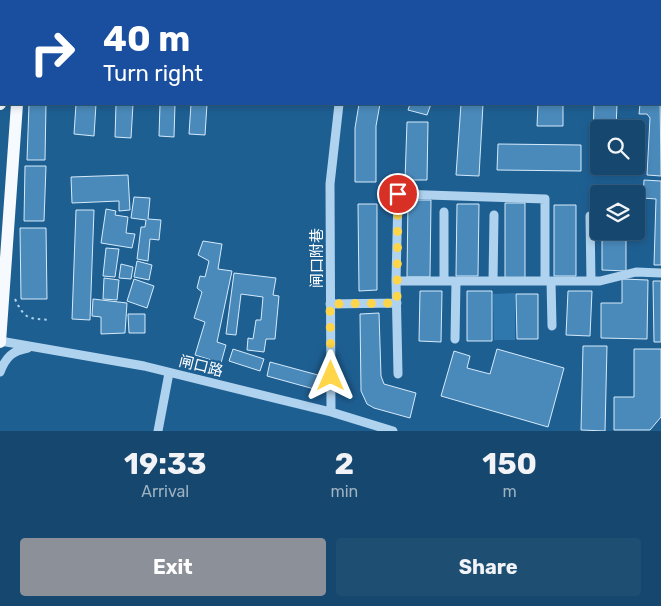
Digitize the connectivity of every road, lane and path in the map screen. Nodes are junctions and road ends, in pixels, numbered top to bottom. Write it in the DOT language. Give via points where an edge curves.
graph roads {
  1 [pos="17,105"];
  2 [pos="339,105"];
  3 [pos="444,212"];
  4 [pos="494,216"];
  5 [pos="590,240"];
  6 [pos="661,273"];
  7 [pos="396,281"];
  8 [pos="444,281"];
  9 [pos="456,281"];
  10 [pos="493,281"];
  11 [pos="548,281"];
  12 [pos="591,281"];
  13 [pos="397,303"];
  14 [pos="330,304"];
  15 [pos="552,326"];
  16 [pos="456,339"];
  17 [pos="0,342"];
  18 [pos="35,347"];
  19 [pos="0,372"];
  20 [pos="169,373"];
  21 [pos="398,374"];
  22 [pos="331,412"];
  23 [pos="158,431"];
  24 [pos="393,431"];
  1 -- 17 [label="main road"];
  2 -- 14 [label="street, 闸口附巷" via="330,184"];
  3 -- 8 [label="street"];
  4 -- 10 [label="street"];
  5 -- 12 [label="street"];
  6 -- 12 [label="street" via="636,272"];
  7 -- 8 [label="street"];
  7 -- 11 [label="street" via="398,194 544,199"];
  7 -- 13 [label="street"];
  8 -- 9 [label="street"];
  9 -- 10 [label="street"];
  9 -- 16 [label="street"];
  10 -- 11 [label="street"];
  11 -- 12 [label="street"];
  11 -- 15 [label="street"];
  13 -- 14 [label="street"];
  13 -- 21 [label="street"];
  14 -- 22 [label="street, 闸口附巷"];
  17 -- 18 [label="street, 闸口路"];
  18 -- 19 [label="street" via="17,350 6,358"];
  18 -- 20 [label="street, 闸口路"];
  20 -- 22 [label="street, 闸口路"];
  20 -- 23 [label="street"];
  22 -- 24 [label="street, 闸口路"];
}
